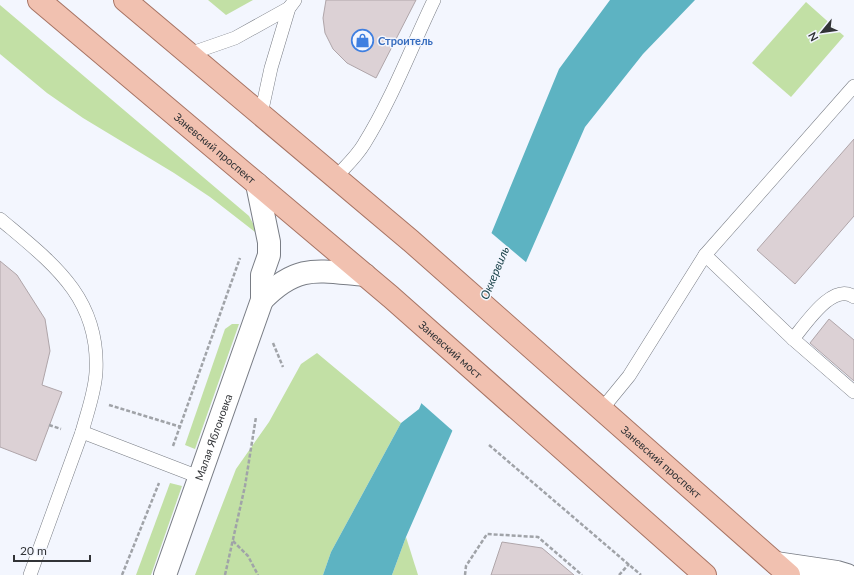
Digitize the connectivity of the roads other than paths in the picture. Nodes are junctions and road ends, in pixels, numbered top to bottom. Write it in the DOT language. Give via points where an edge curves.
graph roads {
  1 [pos="39,0"];
  2 [pos="125,0"];
  3 [pos="434,0"];
  4 [pos="292,4"];
  5 [pos="189,54"];
  6 [pos="854,86"];
  7 [pos="261,114"];
  8 [pos="336,177"];
  9 [pos="257,184"];
  10 [pos="0,219"];
  11 [pos="705,255"];
  12 [pos="365,276"];
  13 [pos="391,297"];
  14 [pos="854,297"];
  15 [pos="262,300"];
  16 [pos="793,339"];
  17 [pos="854,392"];
  18 [pos="602,409"];
  19 [pos="82,432"];
  20 [pos="199,477"];
  21 [pos="783,569"];
  22 [pos="30,575"];
  23 [pos="165,575"];
  24 [pos="705,575"];
  25 [pos="847,575"];
  1 -- 9 [label="main road, Заневский проспект"];
  2 -- 5 [label="main road"];
  3 -- 8 [label="lane" via="388,102 363,146"];
  4 -- 5 [label="lane" via="235,38"];
  4 -- 7 [label="lane" via="271,68"];
  5 -- 7 [label="main road"];
  6 -- 11 [label="lane"];
  7 -- 8 [label="main road"];
  8 -- 18 [label="main road, Заневский проспект"];
  9 -- 12 [label="main road, Заневский проспект"];
  9 -- 15 [label="street, Малая Яблоновка" via="269,242 269,255 262,275"];
  10 -- 19 [label="lane" via="49,261 83,304 92,324 96,372"];
  11 -- 16 [label="lane"];
  11 -- 18 [label="lane" via="629,376"];
  12 -- 13 [label="main road, Заневский проспект"];
  12 -- 15 [label="street, Малая Яблоновка" via="321,271 303,272 277,285"];
  13 -- 24 [label="main road, Заневский мост"];
  14 -- 16 [label="lane" via="840,294 828,298"];
  15 -- 20 [label="street, Малая Яблоновка"];
  16 -- 17 [label="lane"];
  18 -- 21 [label="main road, Заневский проспект"];
  19 -- 20 [label="lane"];
  19 -- 22 [label="lane"];
  20 -- 23 [label="street, Малая Яблоновка"];
  21 -- 25 [label="street" via="837,572"];
}
